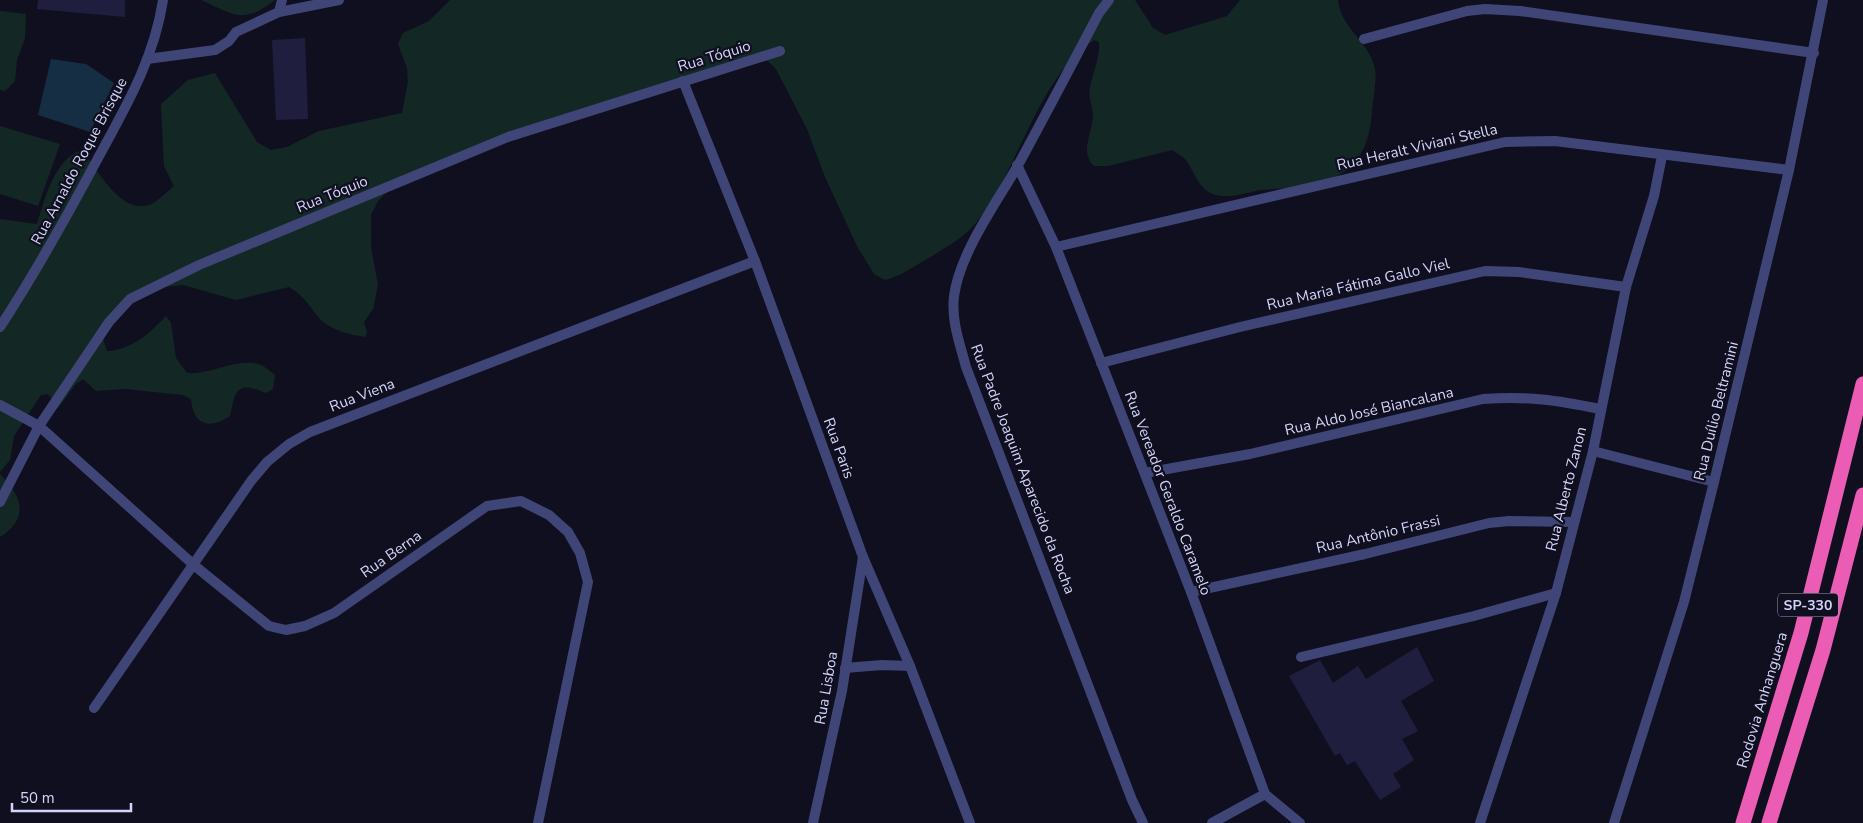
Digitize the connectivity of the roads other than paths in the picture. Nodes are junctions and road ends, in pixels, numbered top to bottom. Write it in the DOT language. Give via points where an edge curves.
graph roads {
  1 [pos="163,0"];
  2 [pos="282,0"];
  3 [pos="340,0"];
  4 [pos="1109,0"];
  5 [pos="1823,0"];
  6 [pos="314,2"];
  7 [pos="280,12"];
  8 [pos="1364,39"];
  9 [pos="780,51"];
  10 [pos="1814,52"];
  11 [pos="147,59"];
  12 [pos="683,81"];
  13 [pos="1662,156"];
  14 [pos="1017,166"];
  15 [pos="1789,170"];
  16 [pos="1056,247"];
  17 [pos="755,261"];
  18 [pos="1626,287"];
  19 [pos="0,327"];
  20 [pos="1100,363"];
  21 [pos="1863,384"];
  22 [pos="0,405"];
  23 [pos="1600,409"];
  24 [pos="39,426"];
  25 [pos="1593,451"];
  26 [pos="1145,474"];
  27 [pos="1714,482"];
  28 [pos="1863,495"];
  29 [pos="0,502"];
  30 [pos="1574,522"];
  31 [pos="862,557"];
  32 [pos="194,566"];
  33 [pos="1191,592"];
  34 [pos="1556,593"];
  35 [pos="1301,657"];
  36 [pos="910,666"];
  37 [pos="845,668"];
  38 [pos="94,708"];
  39 [pos="1265,794"];
  40 [pos="538,823"];
  41 [pos="814,823"];
  42 [pos="970,823"];
  43 [pos="1143,823"];
  44 [pos="1212,823"];
  45 [pos="1300,823"];
  46 [pos="1480,823"];
  47 [pos="1614,823"];
  48 [pos="1743,823"];
  49 [pos="1770,823"];
  1 -- 11 [label="street, Rua Arnaldo Roque Brisque"];
  2 -- 7 [label="street"];
  3 -- 6 [label="street"];
  4 -- 14 [label="street, Rua Padre Joaquim Aparecido da Rocha"];
  5 -- 10 [label="street, Rua Duílio Beltramini"];
  6 -- 7 [label="street"];
  7 -- 11 [label="street" via="236,32 215,50"];
  8 -- 10 [label="street" via="1485,9 1520,11"];
  9 -- 12 [label="street, Rua Tóquio"];
  10 -- 15 [label="street, Rua Duílio Beltramini"];
  11 -- 19 [label="street, Rua Arnaldo Roque Brisque" via="138,86 42,263"];
  12 -- 17 [label="street, Rua Paris"];
  12 -- 24 [label="street, Rua Tóquio" via="508,137 199,265 130,300 109,322"];
  13 -- 15 [label="street, Rua Heralt Viviani Stella"];
  13 -- 16 [label="street, Rua Heralt Viviani Stella" via="1555,141 1505,142"];
  13 -- 18 [label="street, Rua Alberto Zanon" via="1654,196"];
  14 -- 16 [label="street, Rua Vereador Geraldo Caramelo"];
  14 -- 43 [label="street, Rua Padre Joaquim Aparecido da Rocha" via="959,274 954,297 954,325 966,367"];
  15 -- 27 [label="street, Rua Duílio Beltramini"];
  16 -- 20 [label="street, Rua Vereador Geraldo Caramelo"];
  17 -- 31 [label="street, Rua Paris"];
  17 -- 32 [label="street, Rua Viena" via="310,432 288,444 267,462"];
  18 -- 20 [label="street, Rua Maria Fátima Gallo Viel" via="1519,272 1485,271 1258,322"];
  18 -- 23 [label="street, Rua Alberto Zanon"];
  20 -- 26 [label="street, Rua Vereador Geraldo Caramelo"];
  21 -- 48 [label="highway, Rodovia Anhanguera / SP-330" via="1801,633"];
  22 -- 24 [label="street, Rua Berna"];
  23 -- 25 [label="street, Rua Alberto Zanon"];
  23 -- 26 [label="street, Rua Aldo José Biancalana" via="1521,396 1483,399 1250,454"];
  24 -- 29 [label="street, Rua Tóquio"];
  24 -- 32 [label="street, Rua Berna"];
  25 -- 27 [label="street"];
  25 -- 30 [label="street, Rua Alberto Zanon"];
  26 -- 33 [label="street, Rua Vereador Geraldo Caramelo"];
  27 -- 47 [label="street, Rua Duílio Beltramini" via="1684,602"];
  28 -- 49 [label="highway, SP-330" via="1823,650"];
  30 -- 33 [label="street, Rua Antônio Frassi" via="1489,523"];
  30 -- 34 [label="street, Rua Alberto Zanon"];
  31 -- 36 [label="street, Rua Paris"];
  31 -- 37 [label="street, Rua Lisboa"];
  32 -- 38 [label="street, Rua Viena"];
  32 -- 40 [label="street, Rua Berna" via="269,626 286,630 305,626 334,613 486,506 521,501 549,515 568,532 588,582"];
  33 -- 39 [label="street, Rua Vereador Geraldo Caramelo"];
  34 -- 35 [label="street"];
  34 -- 46 [label="street, Rua Alberto Zanon"];
  36 -- 37 [label="street" via="882,664"];
  36 -- 42 [label="street, Rua Paris"];
  37 -- 41 [label="street, Rua Lisboa"];
  39 -- 44 [label="street"];
  39 -- 45 [label="street"];
}
